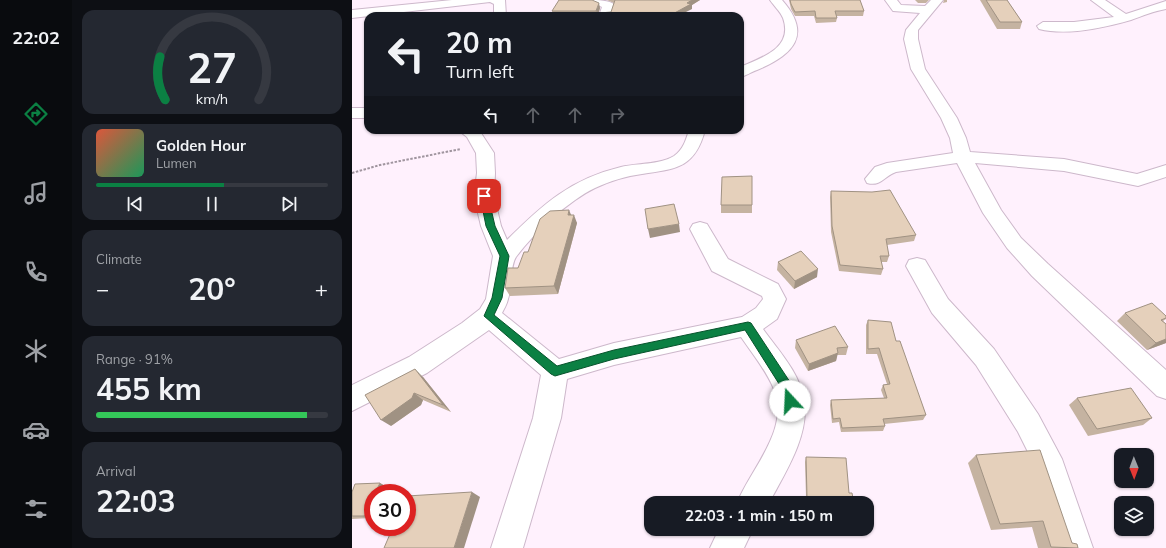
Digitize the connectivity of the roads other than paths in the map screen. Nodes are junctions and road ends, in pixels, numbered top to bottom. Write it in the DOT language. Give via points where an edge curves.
graph roads {
  1 [pos="485,0"];
  2 [pos="494,0"];
  3 [pos="595,0"];
  4 [pos="776,0"];
  5 [pos="891,0"];
  6 [pos="1097,0"];
  7 [pos="1151,0"];
  8 [pos="933,5"];
  9 [pos="1165,5"];
  10 [pos="371,12"];
  11 [pos="500,12"];
  12 [pos="606,12"];
  13 [pos="364,13"];
  14 [pos="352,14"];
  15 [pos="1124,18"];
  16 [pos="1043,26"];
  17 [pos="744,71"];
  18 [pos="352,113"];
  19 [pos="364,113"];
  20 [pos="696,134"];
  21 [pos="473,138"];
  22 [pos="964,158"];
  23 [pos="1166,171"];
  24 [pos="874,180"];
  25 [pos="700,229"];
  26 [pos="504,256"];
  27 [pos="917,266"];
  28 [pos="489,316"];
  29 [pos="748,326"];
  30 [pos="555,371"];
  31 [pos="1166,388"];
  32 [pos="352,399"];
  33 [pos="756,496"];
  34 [pos="733,536"];
  35 [pos="508,548"];
  36 [pos="726,548"];
  37 [pos="1077,548"];
  1 -- 10 [label="street"];
  2 -- 11 [label="street" via="500,2"];
  3 -- 12 [label="street" via="609,5"];
  4 -- 17 [label="street" via="789,19 790,38 785,49 776,57"];
  5 -- 8 [label="street" via="897,8"];
  6 -- 15 [label="street"];
  7 -- 9 [label="street"];
  8 -- 22 [label="street" via="912,30 911,39 918,69 949,118"];
  9 -- 15 [label="street"];
  13 -- 14 [label="street"];
  15 -- 16 [label="street" via="1078,26"];
  18 -- 19 [label="street"];
  20 -- 26 [label="street" via="689,152 681,159 668,165 612,174 581,188 548,212"];
  21 -- 26 [label="street" via="485,153 484,196 490,226"];
  22 -- 23 [label="street" via="1064,165 1138,180"];
  22 -- 24 [label="street" via="894,167 881,171"];
  22 -- 31 [label="street" via="993,213 1014,243"];
  25 -- 29 [label="street" via="720,265 770,290 775,299 774,306 764,316"];
  26 -- 28 [label="street" via="497,298"];
  27 -- 37 [label="street" via="948,317 985,357 1048,459"];
  28 -- 30 [label="street"];
  28 -- 32 [label="street" via="418,365"];
  29 -- 30 [label="street" via="614,354"];
  29 -- 33 [label="street" via="786,385 790,401 790,419 781,452"];
  30 -- 35 [label="street" via="547,418"];
  34 -- 36 [label="street"];
}
